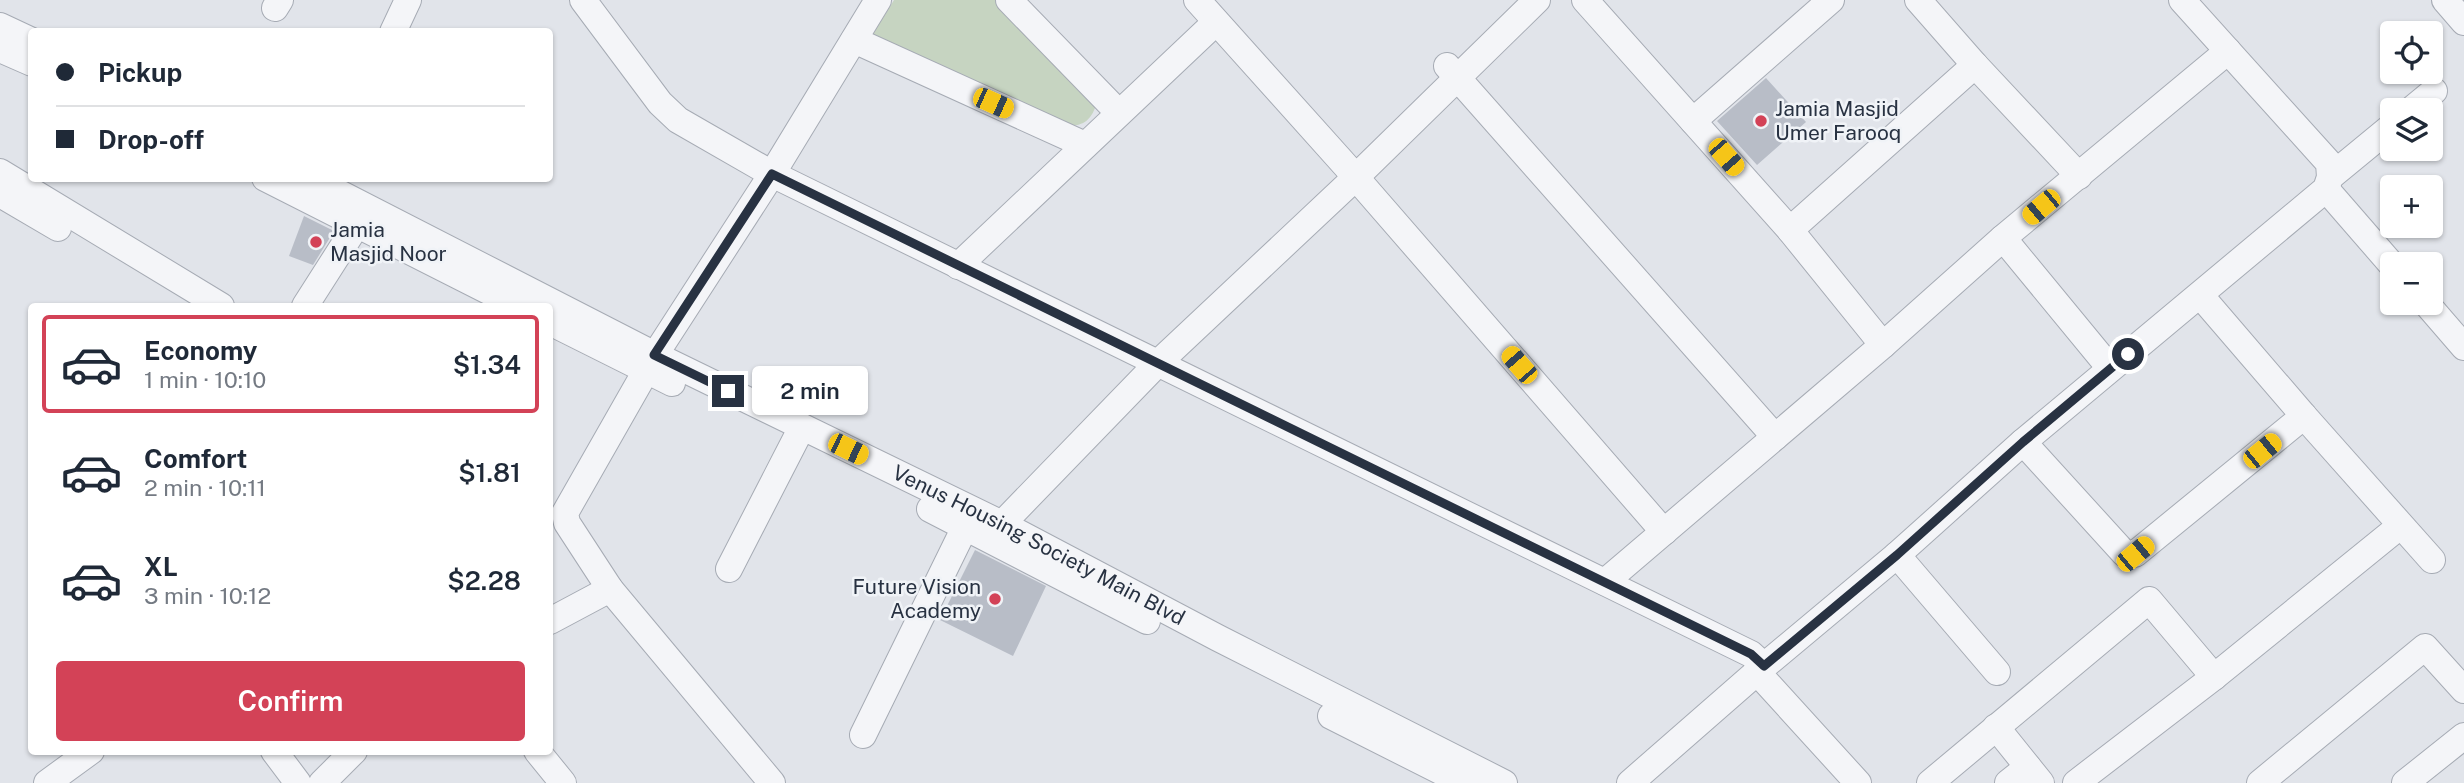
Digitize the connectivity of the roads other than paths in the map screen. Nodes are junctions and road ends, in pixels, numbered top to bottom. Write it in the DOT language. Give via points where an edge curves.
graph roads {
  1 [pos="408,0"];
  2 [pos="583,0"];
  3 [pos="878,0"];
  4 [pos="1009,0"];
  5 [pos="1197,0"];
  6 [pos="1514,0"];
  7 [pos="1537,0"];
  8 [pos="1586,0"];
  9 [pos="1831,0"];
  10 [pos="1918,0"];
  11 [pos="2182,0"];
  12 [pos="1216,22"];
  13 [pos="0,26"];
  14 [pos="395,28"];
  15 [pos="28,39"];
  16 [pos="853,40"];
  17 [pos="0,49"];
  18 [pos="2228,51"];
  19 [pos="28,61"];
  20 [pos="1975,65"];
  21 [pos="1452,71"];
  22 [pos="2434,91"];
  23 [pos="2426,98"];
  24 [pos="1119,113"];
  25 [pos="1693,121"];
  26 [pos="2380,137"];
  27 [pos="1086,145"];
  28 [pos="1350,171"];
  29 [pos="0,172"];
  30 [pos="772,174"];
  31 [pos="2079,176"];
  32 [pos="275,182"];
  33 [pos="315,182"];
  34 [pos="2328,183"];
  35 [pos="0,194"];
  36 [pos="362,216"];
  37 [pos="1790,230"];
  38 [pos="2003,238"];
  39 [pos="2382,252"];
  40 [pos="958,266"];
  41 [pos="2200,295"];
  42 [pos="188,303"];
  43 [pos="216,303"];
  44 [pos="315,303"];
  45 [pos="513,303"];
  46 [pos="532,303"];
  47 [pos="553,313"];
  48 [pos="2437,315"];
  49 [pos="553,323"];
  50 [pos="1883,345"];
  51 [pos="2464,346"];
  52 [pos="1149,360"];
  53 [pos="650,363"];
  54 [pos="2110,368"];
  55 [pos="2304,416"];
  56 [pos="798,434"];
  57 [pos="1776,437"];
  58 [pos="2023,442"];
  59 [pos="558,524"];
  60 [pos="2400,526"];
  61 [pos="983,528"];
  62 [pos="1664,532"];
  63 [pos="1897,555"];
  64 [pos="2432,560"];
  65 [pos="729,569"];
  66 [pos="1605,582"];
  67 [pos="610,589"];
  68 [pos="553,619"];
  69 [pos="1760,669"];
  70 [pos="1997,672"];
  71 [pos="2214,677"];
  72 [pos="2461,681"];
  73 [pos="1996,727"];
  74 [pos="863,735"];
  75 [pos="2464,736"];
  76 [pos="86,755"];
  77 [pos="277,755"];
  78 [pos="350,755"];
  79 [pos="540,755"];
  80 [pos="1423,764"];
  81 [pos="2026,778"];
  82 [pos="47,783"];
  83 [pos="298,783"];
  84 [pos="322,783"];
  85 [pos="563,783"];
  86 [pos="772,783"];
  87 [pos="1464,783"];
  88 [pos="1504,783"];
  89 [pos="1630,783"];
  90 [pos="1858,783"];
  91 [pos="1930,783"];
  92 [pos="2076,783"];
  93 [pos="2260,783"];
  94 [pos="2405,783"];
  1 -- 14 [label="street"];
  2 -- 30 [label="street" via="660,103 678,120"];
  3 -- 16 [label="street"];
  4 -- 24 [label="street"];
  5 -- 12 [label="street"];
  6 -- 21 [label="street"];
  7 -- 21 [label="street"];
  8 -- 25 [label="street"];
  9 -- 25 [label="street"];
  10 -- 20 [label="street"];
  11 -- 18 [label="street"];
  12 -- 24 [label="street"];
  12 -- 28 [label="street"];
  13 -- 15 [label="street"];
  16 -- 27 [label="street"];
  16 -- 30 [label="street"];
  17 -- 19 [label="street"];
  18 -- 31 [label="street"];
  18 -- 34 [label="street" via="2329,163"];
  20 -- 31 [label="street"];
  20 -- 37 [label="street"];
  21 -- 28 [label="street"];
  21 -- 57 [label="street"];
  22 -- 23 [label="street"];
  24 -- 27 [label="street"];
  25 -- 37 [label="street"];
  26 -- 34 [label="street"];
  27 -- 40 [label="street"];
  28 -- 52 [label="street"];
  28 -- 62 [label="street"];
  29 -- 43 [label="street"];
  30 -- 40 [label="street"];
  30 -- 53 [label="street"];
  31 -- 38 [label="street"];
  32 -- 36 [label="street, Venus Housing Society Main Blvd"];
  33 -- 36 [label="street, Venus Housing Society Main Blvd"];
  34 -- 39 [label="street"];
  34 -- 41 [label="street"];
  35 -- 42 [label="street"];
  36 -- 44 [label="street"];
  36 -- 45 [label="street, Venus Housing Society Main Blvd"];
  36 -- 46 [label="street, Venus Housing Society Main Blvd"];
  37 -- 50 [label="street"];
  38 -- 50 [label="street"];
  38 -- 54 [label="street"];
  40 -- 52 [label="street"];
  41 -- 54 [label="street"];
  41 -- 55 [label="street"];
  47 -- 53 [label="street, Venus Housing Society Main Blvd"];
  48 -- 51 [label="street"];
  49 -- 53 [label="street, Venus Housing Society Main Blvd"];
  50 -- 57 [label="street"];
  52 -- 61 [label="street"];
  52 -- 66 [label="street"];
  53 -- 56 [label="street, Venus Housing Society Main Blvd"];
  53 -- 59 [label="street"];
  54 -- 58 [label="street"];
  55 -- 58 [label="street" via="2135,554 2124,553"];
  55 -- 60 [label="street"];
  56 -- 61 [label="street, Venus Housing Society Main Blvd"];
  56 -- 65 [label="street"];
  57 -- 62 [label="street"];
  58 -- 63 [label="street"];
  59 -- 67 [label="street"];
  60 -- 64 [label="street"];
  60 -- 71 [label="street"];
  61 -- 74 [label="street"];
  61 -- 80 [label="street, Venus Housing Society Main Blvd" via="1230,644"];
  62 -- 66 [label="street"];
  63 -- 69 [label="street"];
  63 -- 70 [label="street"];
  66 -- 69 [label="street" via="1751,654"];
  67 -- 68 [label="street"];
  67 -- 86 [label="street"];
  69 -- 89 [label="street"];
  69 -- 90 [label="street"];
  71 -- 73 [label="street" via="2149,600"];
  71 -- 92 [label="street"];
  72 -- 93 [label="street" via="2425,647"];
  73 -- 81 [label="street"];
  73 -- 91 [label="street"];
  75 -- 94 [label="street"];
  76 -- 82 [label="street"];
  77 -- 83 [label="street"];
  78 -- 84 [label="street"];
  79 -- 85 [label="street"];
  80 -- 87 [label="street, Venus Housing Society Main Blvd"];
  80 -- 88 [label="street, Venus Housing Society Main Blvd"];
}
